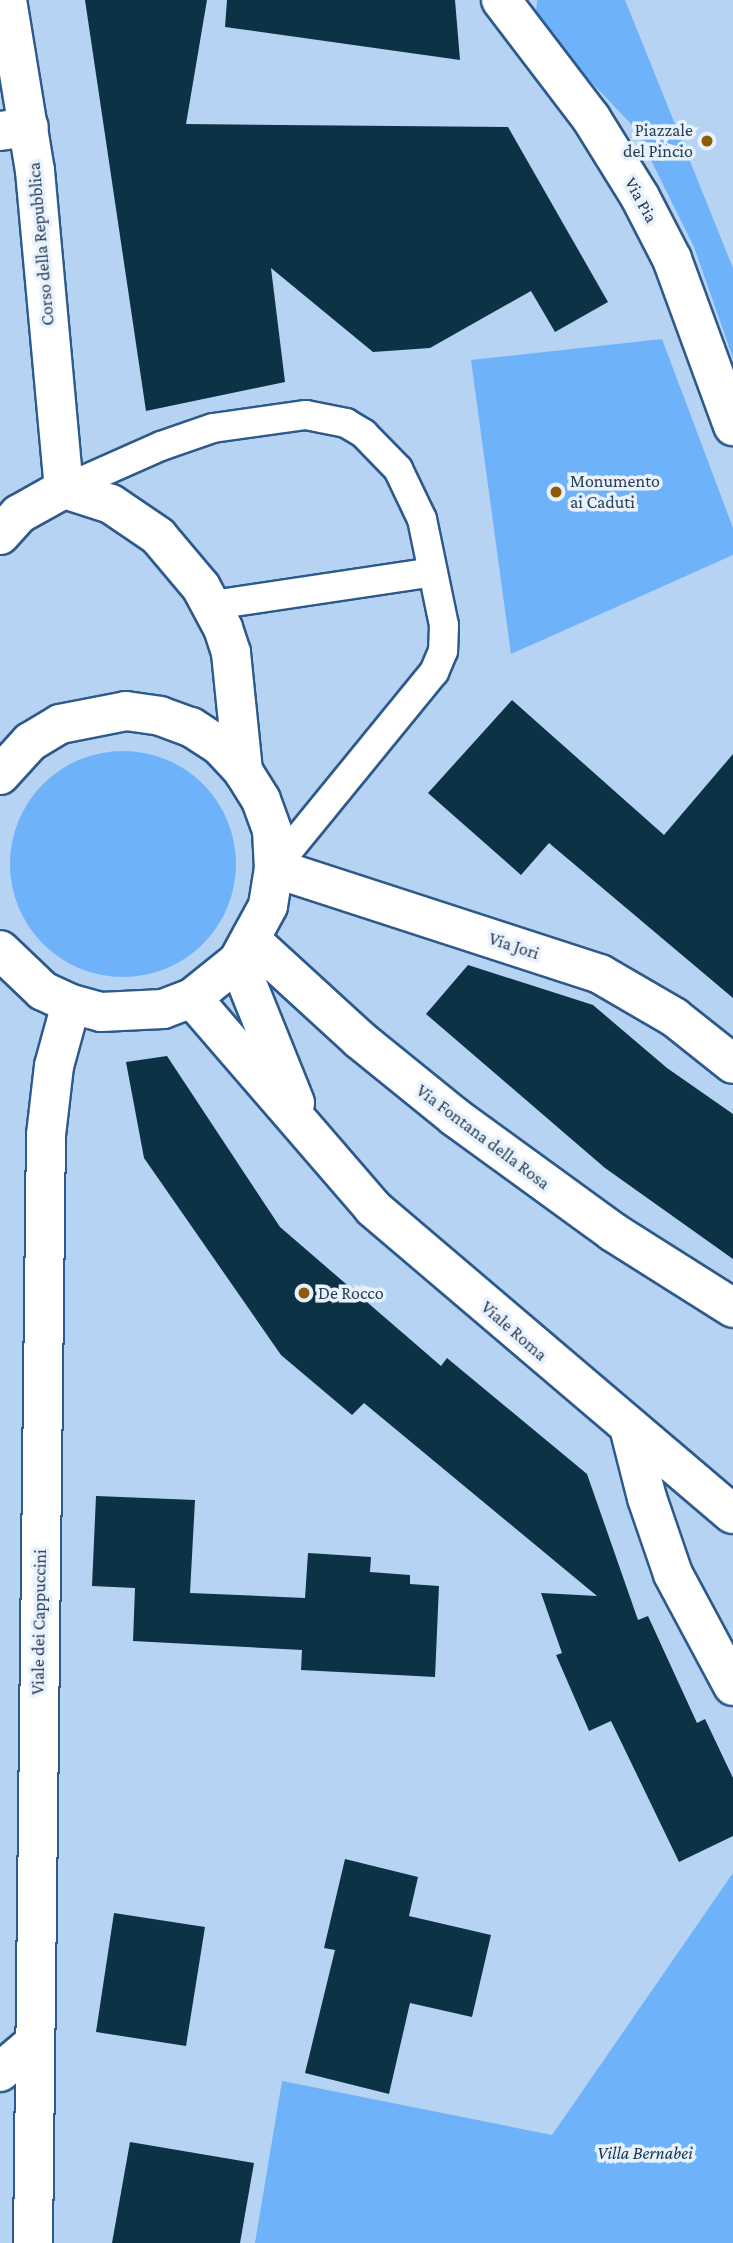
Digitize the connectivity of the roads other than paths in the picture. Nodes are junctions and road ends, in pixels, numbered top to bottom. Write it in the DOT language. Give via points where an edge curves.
graph roads {
  1 [pos="7,0"];
  2 [pos="501,0"];
  3 [pos="14,129"];
  4 [pos="733,426"];
  5 [pos="64,489"];
  6 [pos="0,535"];
  7 [pos="433,572"];
  8 [pos="213,605"];
  9 [pos="243,771"];
  10 [pos="0,775"];
  11 [pos="274,868"];
  12 [pos="0,950"];
  13 [pos="245,951"];
  14 [pos="192,998"];
  15 [pos="71,1004"];
  16 [pos="733,1064"];
  17 [pos="307,1134"];
  18 [pos="733,1308"];
  19 [pos="630,1431"];
  20 [pos="733,1514"];
  21 [pos="733,1686"];
  22 [pos="33,2045"];
  23 [pos="0,2072"];
  24 [pos="33,2243"];
  1 -- 3 [label="street, Corso della Repubblica"];
  2 -- 4 [label="street, Via Pia" via="591,118 640,197 672,259"];
  3 -- 5 [label="street, Corso della Repubblica"];
  5 -- 6 [label="street" via="19,514"];
  5 -- 7 [label="lane" via="213,428 326,417 364,434 398,469 422,519"];
  5 -- 8 [label="street" via="111,504 158,536"];
  7 -- 8 [label="lane"];
  7 -- 11 [label="lane" via="444,625 443,651 434,672"];
  8 -- 9 [label="street" via="231,653"];
  9 -- 10 [label="street" via="220,746 191,727 126,711 60,724 30,741"];
  9 -- 11 [label="street" via="261,800 272,831"];
  11 -- 13 [label="street" via="268,906"];
  11 -- 16 [label="street, Via Jori" via="600,974 674,1017"];
  12 -- 15 [label="street" via="43,991"];
  13 -- 14 [label="street"];
  13 -- 17 [label="street, Viale Roma"];
  13 -- 18 [label="street, Via Fontana della Rosa" via="454,1117 613,1232"];
  14 -- 15 [label="street" via="132,1013"];
  14 -- 17 [label="street, Viale Roma"];
  15 -- 22 [label="street, Viale dei Cappuccini" via="54,1066 46,1135"];
  17 -- 19 [label="street, Viale Roma" via="394,1227"];
  19 -- 20 [label="street, Viale Roma"];
  19 -- 21 [label="street" via="673,1574"];
  22 -- 23 [label="street"];
  22 -- 24 [label="street, Viale dei Cappuccini"];
}
